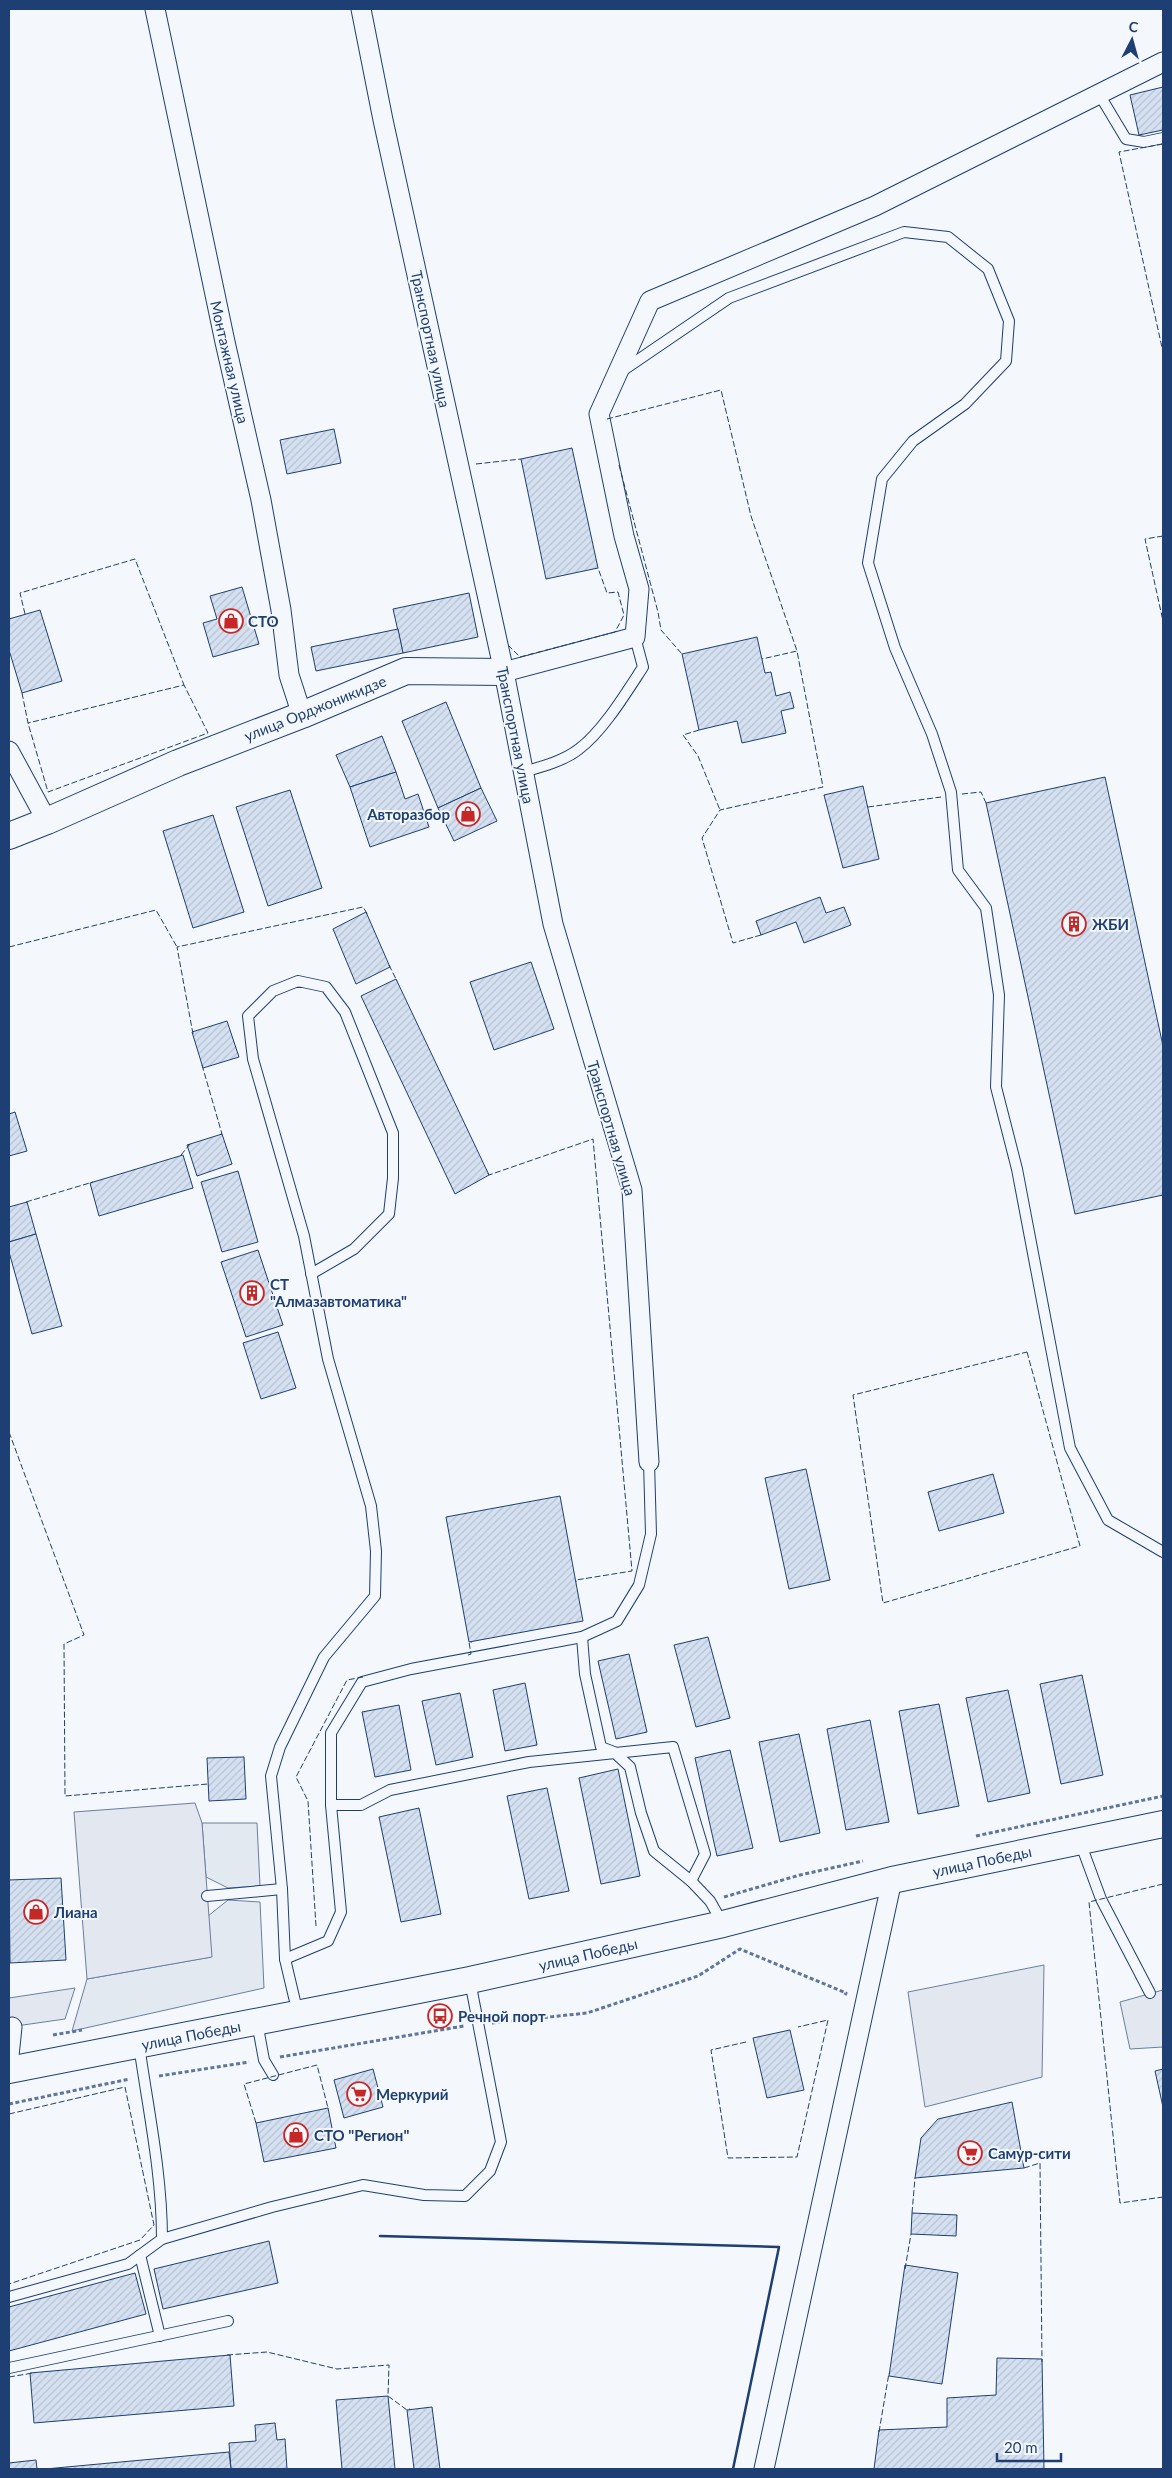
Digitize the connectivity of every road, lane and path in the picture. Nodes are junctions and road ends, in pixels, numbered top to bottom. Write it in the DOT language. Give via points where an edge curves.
graph roads {
  1 [pos="155,9"];
  2 [pos="361,9"];
  3 [pos="1158,66"];
  4 [pos="1099,94"];
  5 [pos="1163,138"];
  6 [pos="617,375"];
  7 [pos="636,637"];
  8 [pos="504,672"];
  9 [pos="302,715"];
  10 [pos="9,750"];
  11 [pos="523,772"];
  12 [pos="48,821"];
  13 [pos="9,836"];
  14 [pos="311,1274"];
  15 [pos="650,1462"];
  16 [pos="1163,1552"];
  17 [pos="582,1637"];
  18 [pos="614,1752"];
  19 [pos="1163,1796"];
  20 [pos="331,1805"];
  21 [pos="1163,1824"];
  22 [pos="972,1837"];
  23 [pos="1079,1841"];
  24 [pos="867,1860"];
  25 [pos="892,1880"];
  26 [pos="690,1881"];
  27 [pos="282,1889"];
  28 [pos="207,1896"];
  29 [pos="710,1901"];
  30 [pos="723,1924"];
  31 [pos="285,1959"];
  32 [pos="470,1980"];
  33 [pos="1150,1993"];
  34 [pos="844,2003"];
  35 [pos="298,2015"];
  36 [pos="257,2022"];
  37 [pos="477,2024"];
  38 [pos="12,2027"];
  39 [pos="92,2028"];
  40 [pos="46,2037"];
  41 [pos="138,2044"];
  42 [pos="9,2056"];
  43 [pos="264,2060"];
  44 [pos="9,2070"];
  45 [pos="273,2075"];
  46 [pos="144,2079"];
  47 [pos="9,2104"];
  48 [pos="162,2239"];
  49 [pos="140,2255"];
  50 [pos="9,2297"];
  51 [pos="228,2321"];
  52 [pos="160,2336"];
  53 [pos="9,2368"];
  54 [pos="764,2469"];
  1 -- 9 [label="street, Монтажная улица" via="261,500 289,675"];
  2 -- 8 [label="street, Транспортная улица"];
  3 -- 4 [label="street"];
  4 -- 5 [label="lane" via="1126,139 1144,142"];
  4 -- 6 [label="street" via="875,206 650,301"];
  6 -- 7 [label="street" via="599,414 624,536 639,589"];
  6 -- 16 [label="lane" via="729,298 904,232 948,237 988,269 1010,321 1006,361 964,404 913,442 882,479 868,563 895,648 932,734 951,792 958,870 986,908 999,995 996,1087 1028,1224 1070,1448 1108,1520"];
  7 -- 8 [label="street, улица Орджоникидзе"];
  7 -- 11 [label="lane" via="642,667 618,706 579,750 547,766"];
  8 -- 9 [label="main road, улица Орджоникидзе" via="406,671"];
  8 -- 11 [label="street, Транспортная улица"];
  9 -- 12 [label="main road, улица Орджоникидзе" via="178,762"];
  10 -- 12 [label="street"];
  11 -- 15 [label="street, Транспортная улица" via="553,924 632,1190"];
  12 -- 13 [label="main road, улица Орджоникидзе"];
  14 -- 14 [label="lane" via="304,1236 253,1059 248,1016 273,991 298,981 326,987 345,1012 393,1133 389,1214 354,1249"];
  14 -- 27 [label="lane" via="328,1359 371,1506 376,1596 324,1657 280,1747 271,1776"];
  15 -- 17 [label="lane" via="652,1534 639,1585 617,1621"];
  17 -- 18 [label="lane" via="585,1674 601,1747"];
  17 -- 20 [label="lane" via="411,1669 362,1682 331,1733"];
  18 -- 20 [label="lane" via="529,1762 390,1790 362,1805"];
  18 -- 26 [label="lane" via="630,1768 654,1851"];
  18 -- 26 [label="lane" via="673,1747 705,1854"];
  19 -- 22 [label="path"];
  20 -- 31 [label="lane" via="341,1912 328,1941"];
  21 -- 23 [label="main road, улица Победы"];
  23 -- 25 [label="main road, улица Победы"];
  23 -- 33 [label="lane" via="1101,1899"];
  24 -- 29 [label="path"];
  25 -- 30 [label="main road, улица Победы"];
  25 -- 54 [label="street"];
  26 -- 29 [label="lane"];
  27 -- 28 [label="lane"];
  27 -- 31 [label="lane"];
  29 -- 30 [label="lane"];
  30 -- 32 [label="main road, улица Победы"];
  31 -- 35 [label="lane"];
  32 -- 35 [label="main road, улица Победы"];
  32 -- 37 [label="lane"];
  34 -- 37 [label="path" via="846,1993 740,1949 698,1976 587,2013"];
  35 -- 36 [label="main road, улица Победы"];
  36 -- 41 [label="main road, улица Победы"];
  36 -- 43 [label="lane"];
  37 -- 43 [label="path"];
  37 -- 48 [label="lane" via="501,2142 490,2171 465,2196 424,2195 363,2185"];
  38 -- 42 [label="street"];
  39 -- 40 [label="path"];
  41 -- 44 [label="main road, улица Победы"];
  41 -- 46 [label="lane"];
  43 -- 45 [label="lane"];
  43 -- 46 [label="path"];
  46 -- 47 [label="path" via="121,2080"];
  46 -- 48 [label="lane" via="162,2212"];
  48 -- 49 [label="lane"];
  49 -- 50 [label="lane" via="128,2264"];
  49 -- 52 [label="lane"];
  51 -- 52 [label="lane"];
  52 -- 53 [label="lane"];
}
